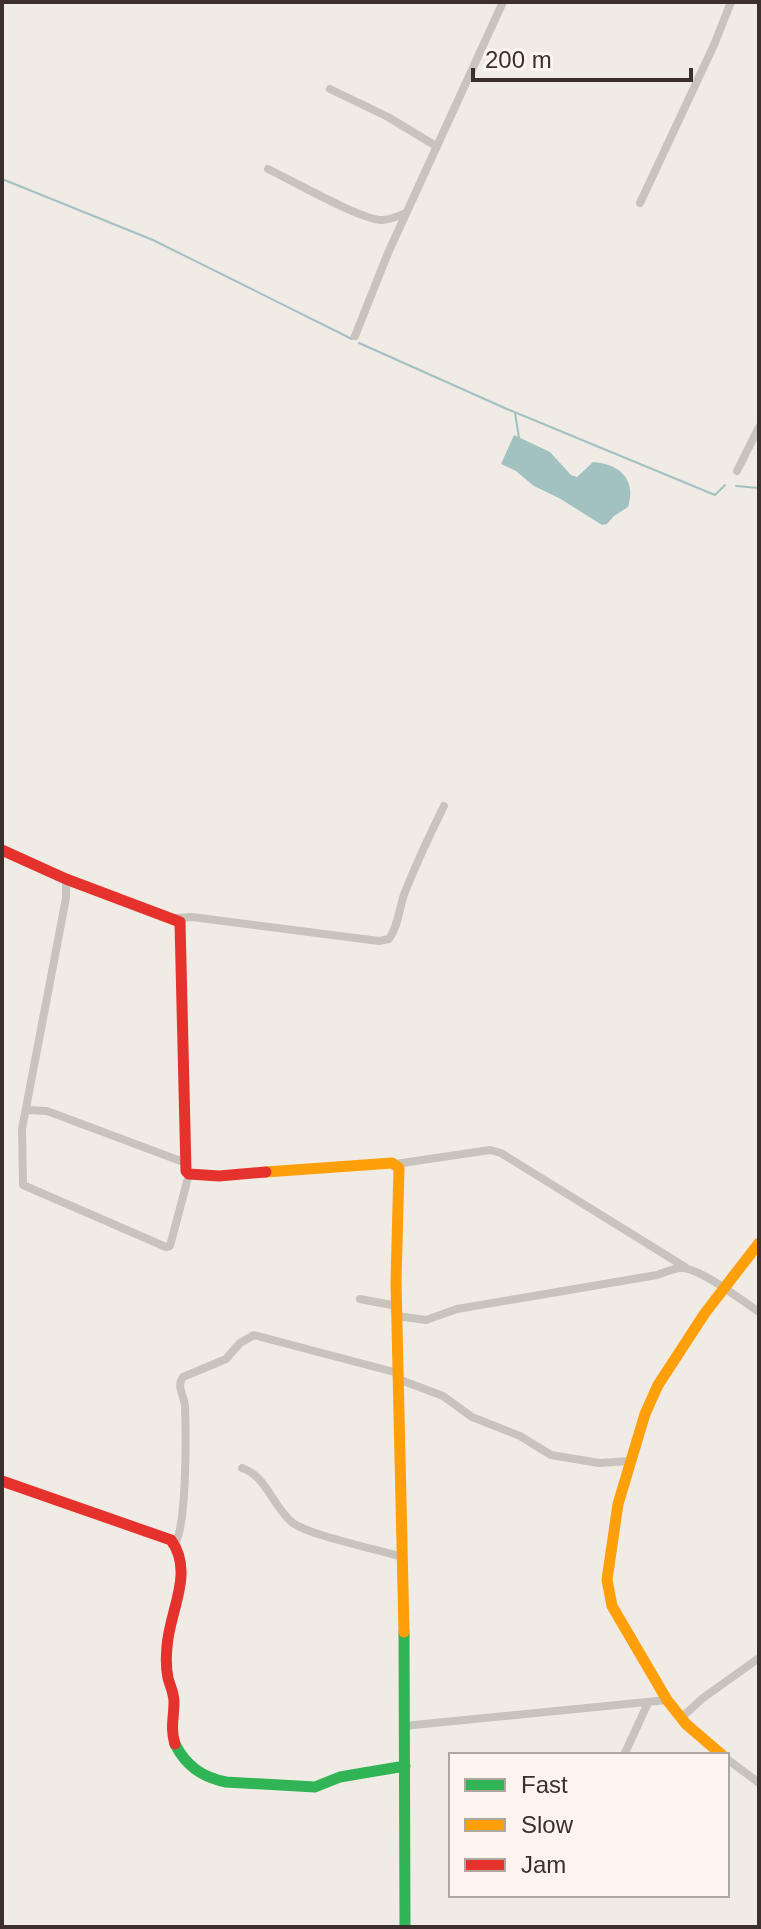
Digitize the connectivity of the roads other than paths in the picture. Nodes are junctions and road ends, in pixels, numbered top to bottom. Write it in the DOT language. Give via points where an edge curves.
graph roads {
  1 [pos="503,2"];
  2 [pos="731,2"];
  3 [pos="330,89"];
  4 [pos="436,146"];
  5 [pos="268,169"];
  6 [pos="640,203"];
  7 [pos="406,213"];
  8 [pos="355,336"];
  9 [pos="759,427"];
  10 [pos="737,471"];
  11 [pos="444,806"];
  12 [pos="2,850"];
  13 [pos="66,879"];
  14 [pos="176,918"];
  15 [pos="27,1110"];
  16 [pos="395,1164"];
  17 [pos="188,1169"];
  18 [pos="759,1243"];
  19 [pos="686,1268"];
  20 [pos="724,1288"];
  21 [pos="360,1299"];
  22 [pos="397,1311"];
  23 [pos="759,1312"];
  24 [pos="398,1376"];
  25 [pos="630,1461"];
  26 [pos="242,1468"];
  27 [pos="2,1481"];
  28 [pos="175,1544"];
  29 [pos="402,1557"];
  30 [pos="759,1658"];
  31 [pos="667,1700"];
  32 [pos="648,1703"];
  33 [pos="681,1718"];
  34 [pos="404,1726"];
  35 [pos="625,1753"];
  36 [pos="720,1753"];
  37 [pos="729,1760"];
  38 [pos="405,1766"];
  39 [pos="759,1783"];
  40 [pos="405,1927"];
  1 -- 4 [label="street"];
  2 -- 6 [label="street"];
  3 -- 4 [label="street"];
  4 -- 7 [label="street"];
  5 -- 7 [label="street" via="377,220"];
  7 -- 8 [label="street"];
  9 -- 10 [label="street"];
  11 -- 14 [label="street" via="389,939"];
  12 -- 13 [label="street"];
  13 -- 14 [label="street"];
  13 -- 15 [label="street"];
  14 -- 17 [label="street" via="182,925"];
  15 -- 17 [label="street" via="47,1111"];
  15 -- 17 [label="street" via="23,1185 154,1243 170,1246"];
  16 -- 17 [label="street" via="219,1176"];
  16 -- 19 [label="street" via="490,1150 501,1153"];
  16 -- 22 [label="street"];
  18 -- 20 [label="street"];
  19 -- 20 [label="street"];
  19 -- 22 [label="street" via="457,1309 426,1320"];
  20 -- 23 [label="street"];
  20 -- 25 [label="street" via="658,1385"];
  21 -- 22 [label="street"];
  22 -- 24 [label="street"];
  24 -- 25 [label="street" via="551,1455 599,1463"];
  24 -- 28 [label="street" via="254,1335 226,1359 183,1377 179,1385 185,1405 184,1511"];
  24 -- 29 [label="street"];
  25 -- 31 [label="street" via="613,1534 608,1595"];
  26 -- 29 [label="street" via="258,1478 300,1527"];
  27 -- 28 [label="street"];
  28 -- 38 [label="street" via="180,1581 168,1634 167,1676 174,1702 175,1746 192,1768 227,1783 315,1787 340,1777"];
  29 -- 34 [label="street"];
  30 -- 33 [label="street"];
  31 -- 32 [label="street"];
  31 -- 33 [label="street"];
  32 -- 34 [label="street"];
  32 -- 35 [label="street"];
  33 -- 36 [label="street"];
  34 -- 38 [label="street"];
  37 -- 39 [label="street"];
  38 -- 40 [label="street"];
}
